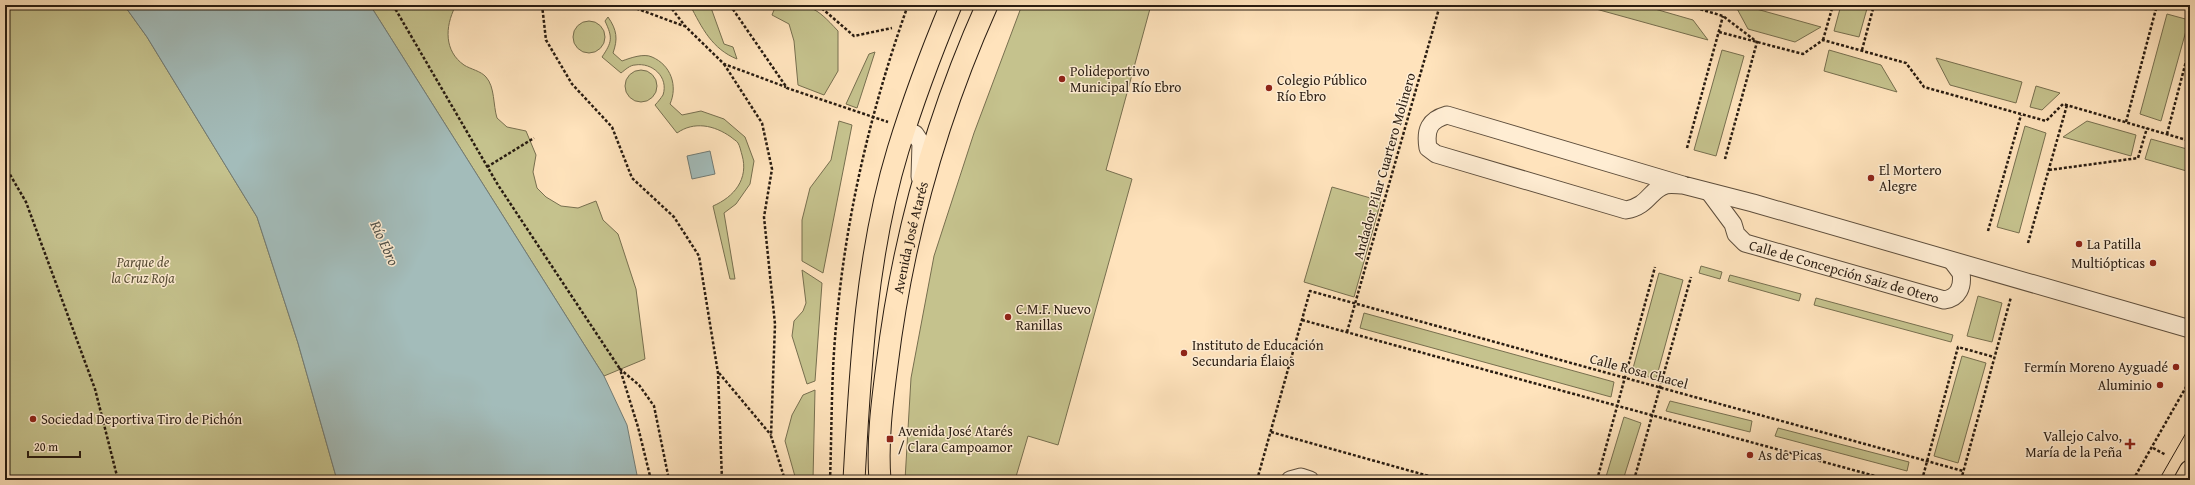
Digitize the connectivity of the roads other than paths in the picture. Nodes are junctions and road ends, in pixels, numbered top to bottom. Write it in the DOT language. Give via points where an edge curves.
graph roads {
  1 [pos="951,5"];
  2 [pos="987,5"];
  3 [pos="905,129"];
  4 [pos="1638,172"];
  5 [pos="1683,185"];
  6 [pos="1710,193"];
  7 [pos="919,197"];
  8 [pos="1646,202"];
  9 [pos="1753,203"];
  10 [pos="1733,224"];
  11 [pos="1952,261"];
  12 [pos="1988,272"];
  13 [pos="1960,288"];
  14 [pos="2190,329"];
  15 [pos="2190,472"];
  16 [pos="854,480"];
  17 [pos="880,480"];
  18 [pos="1290,480"];
  19 [pos="1310,480"];
  20 [pos="2185,480"];
  1 -- 3 [label="main road, Avenida José Atarés" via="925,68"];
  2 -- 7 [label="main road, Avenida José Atarés" via="967,52"];
  3 -- 7 [label="street" via="915,134 921,143"];
  3 -- 16 [label="main road, Avenida José Atarés" via="897,151 882,216 868,297 858,397"];
  4 -- 5 [label="street"];
  4 -- 8 [label="street" via="1646,180 1650,190"];
  4 -- 8 [label="street" via="1447,115 1436,118 1426,137 1428,148 1451,159 1626,210 1638,208"];
  5 -- 6 [label="street"];
  5 -- 8 [label="street" via="1666,185 1658,189"];
  6 -- 9 [label="street"];
  6 -- 10 [label="street, Calle de Concepción Saiz de Otero"];
  7 -- 17 [label="main road, Avenida José Atarés" via="903,264 890,342 880,438"];
  9 -- 10 [label="street" via="1739,210"];
  9 -- 11 [label="street"];
  10 -- 13 [label="street, Calle de Concepción Saiz de Otero" via="1736,234 1745,243 1944,300 1956,296"];
  11 -- 12 [label="street"];
  11 -- 13 [label="street, Calle de Concepción Saiz de Otero" via="1962,273"];
  12 -- 13 [label="street, Calle de Concepción Saiz de Otero" via="1974,277"];
  12 -- 14 [label="street"];
  15 -- 20 [label="main road"];
  18 -- 19 [label="street" via="1301,477"];
}
